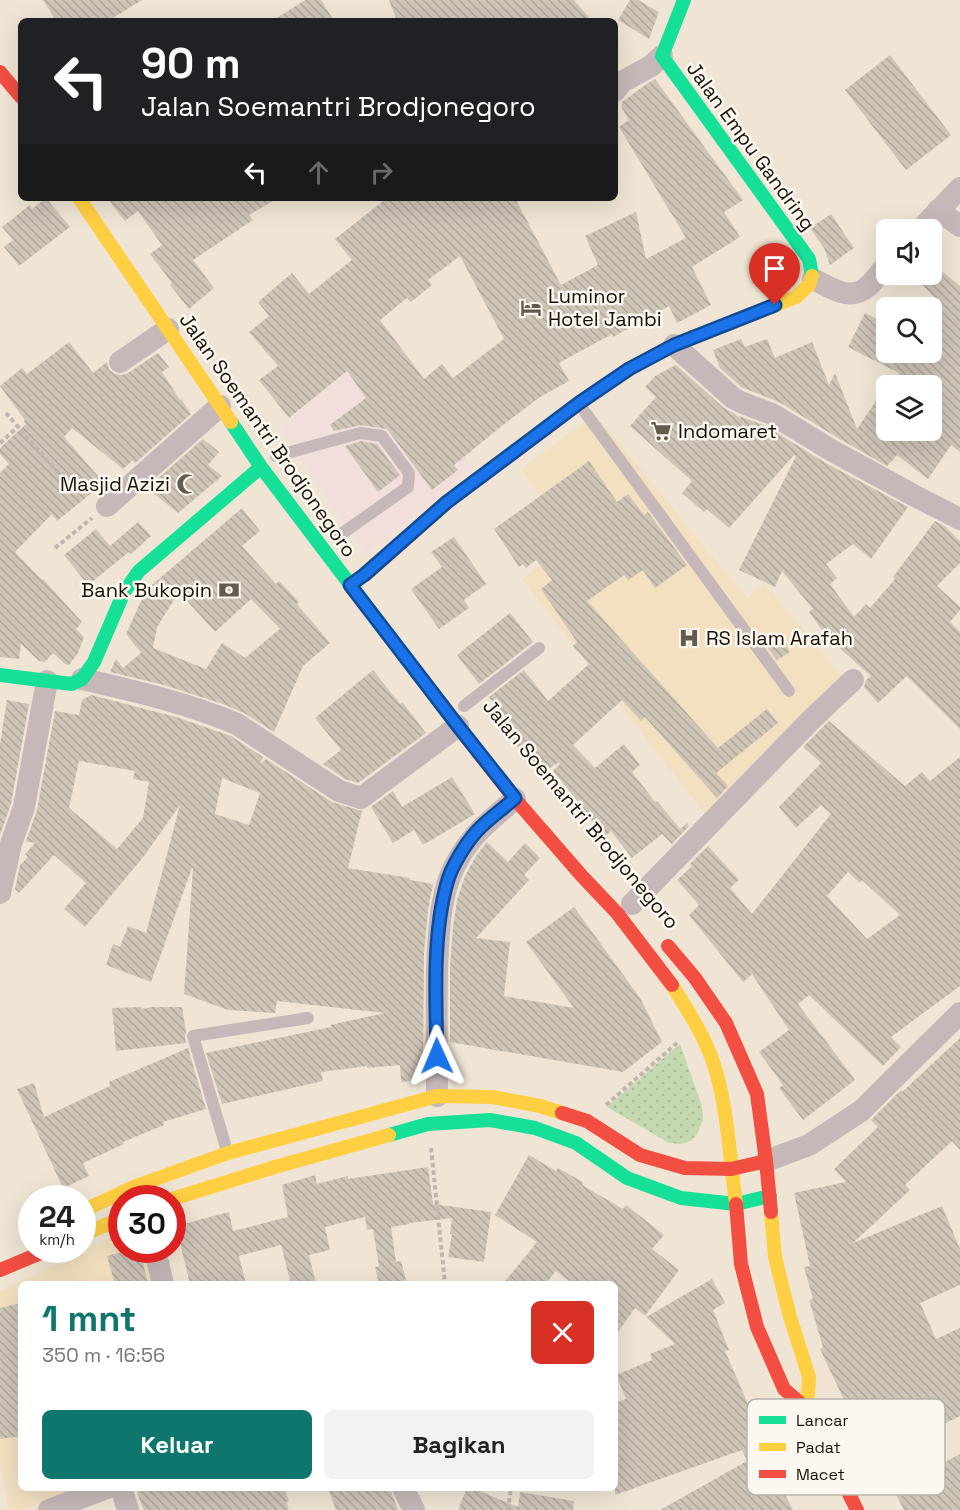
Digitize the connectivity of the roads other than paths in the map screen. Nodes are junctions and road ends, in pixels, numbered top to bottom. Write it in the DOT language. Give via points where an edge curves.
graph roads {
  1 [pos="684,0"];
  2 [pos="662,56"];
  3 [pos="0,72"];
  4 [pos="618,88"];
  5 [pos="18,93"];
  6 [pos="960,188"];
  7 [pos="81,201"];
  8 [pos="938,210"];
  9 [pos="930,219"];
  10 [pos="959,224"];
  11 [pos="876,277"];
  12 [pos="813,279"];
  13 [pos="168,329"];
  14 [pos="674,345"];
  15 [pos="120,362"];
  16 [pos="579,403"];
  17 [pos="220,406"];
  18 [pos="277,456"];
  19 [pos="261,467"];
  20 [pos="107,506"];
  21 [pos="960,519"];
  22 [pos="337,537"];
  23 [pos="350,585"];
  24 [pos="539,648"];
  25 [pos="0,675"];
  26 [pos="82,679"];
  27 [pos="853,680"];
  28 [pos="47,681"];
  29 [pos="789,691"];
  30 [pos="462,711"];
  31 [pos="515,798"];
  32 [pos="0,893"];
  33 [pos="631,904"];
  34 [pos="660,937"];
  35 [pos="960,1013"];
  36 [pos="308,1018"];
  37 [pos="437,1096"];
  38 [pos="228,1153"];
  39 [pos="766,1161"];
  40 [pos="731,1169"];
  41 [pos="186,1195"];
  42 [pos="770,1196"];
  43 [pos="96,1204"];
  44 [pos="736,1204"];
  45 [pos="18,1262"];
  46 [pos="158,1263"];
  47 [pos="0,1270"];
  48 [pos="162,1281"];
  49 [pos="796,1399"];
  50 [pos="808,1399"];
  51 [pos="99,1491"];
  52 [pos="122,1491"];
  53 [pos="404,1491"];
  54 [pos="850,1495"];
  55 [pos="49,1510"];
  56 [pos="128,1510"];
  57 [pos="414,1510"];
  58 [pos="857,1510"];
  1 -- 2 [label="main road, Jalan Empu Gandring"];
  2 -- 4 [label="street"];
  2 -- 12 [label="main road, Jalan Empu Gandring" via="808,259"];
  3 -- 5 [label="main road"];
  6 -- 8 [label="street"];
  7 -- 13 [label="main road, Jalan Soemantri Brodjonegoro"];
  8 -- 9 [label="street"];
  8 -- 10 [label="street"];
  11 -- 12 [label="street" via="854,294"];
  12 -- 14 [label="main road" via="796,297"];
  13 -- 15 [label="street"];
  13 -- 17 [label="main road, Jalan Soemantri Brodjonegoro"];
  14 -- 16 [label="main road"];
  14 -- 21 [label="street" via="733,398 772,414"];
  16 -- 23 [label="main road" via="447,502"];
  16 -- 29 [label="lane"];
  17 -- 19 [label="main road, Jalan Soemantri Brodjonegoro"];
  17 -- 20 [label="street"];
  18 -- 19 [label="main road"];
  18 -- 22 [label="lane" via="360,433 382,436 409,473 408,487"];
  19 -- 23 [label="main road, Jalan Soemantri Brodjonegoro"];
  19 -- 26 [label="main road" via="139,571 124,592 94,662"];
  23 -- 30 [label="main road, Jalan Soemantri Brodjonegoro"];
  24 -- 30 [label="lane"];
  25 -- 28 [label="main road"];
  26 -- 28 [label="main road" via="72,684"];
  26 -- 30 [label="street" via="177,703 237,724 339,791 361,798"];
  27 -- 33 [label="street"];
  28 -- 32 [label="street" via="24,807"];
  30 -- 31 [label="main road, Jalan Soemantri Brodjonegoro"];
  31 -- 37 [label="street" via="476,832 448,880 438,942"];
  31 -- 40 [label="main road, Jalan Soemantri Brodjonegoro" via="617,913 672,985 697,1026 715,1069"];
  34 -- 39 [label="main road, Jalan Soemantri Brodjonegoro" via="726,1023 757,1094"];
  35 -- 39 [label="street" via="861,1111 809,1145"];
  36 -- 38 [label="lane" via="193,1036"];
  37 -- 38 [label="main road"];
  37 -- 40 [label="main road" via="493,1097 540,1106 587,1121 640,1155 685,1168"];
  38 -- 43 [label="main road"];
  39 -- 40 [label="main road"];
  39 -- 42 [label="main road, Jalan Soemantri Brodjonegoro"];
  40 -- 44 [label="main road, Jalan Soemantri Brodjonegoro"];
  41 -- 44 [label="main road" via="428,1124 490,1120 535,1128 576,1143 627,1178 681,1198"];
  42 -- 44 [label="main road"];
  42 -- 50 [label="main road, Jalan Soemantri Brodjonegoro" via="775,1257 809,1377"];
  44 -- 49 [label="main road, Jalan Soemantri Brodjonegoro" via="741,1264 757,1327 784,1389"];
  45 -- 47 [label="main road"];
  46 -- 48 [label="street"];
  51 -- 55 [label="street"];
  52 -- 56 [label="street"];
  53 -- 57 [label="street"];
  54 -- 58 [label="main road"];
}
